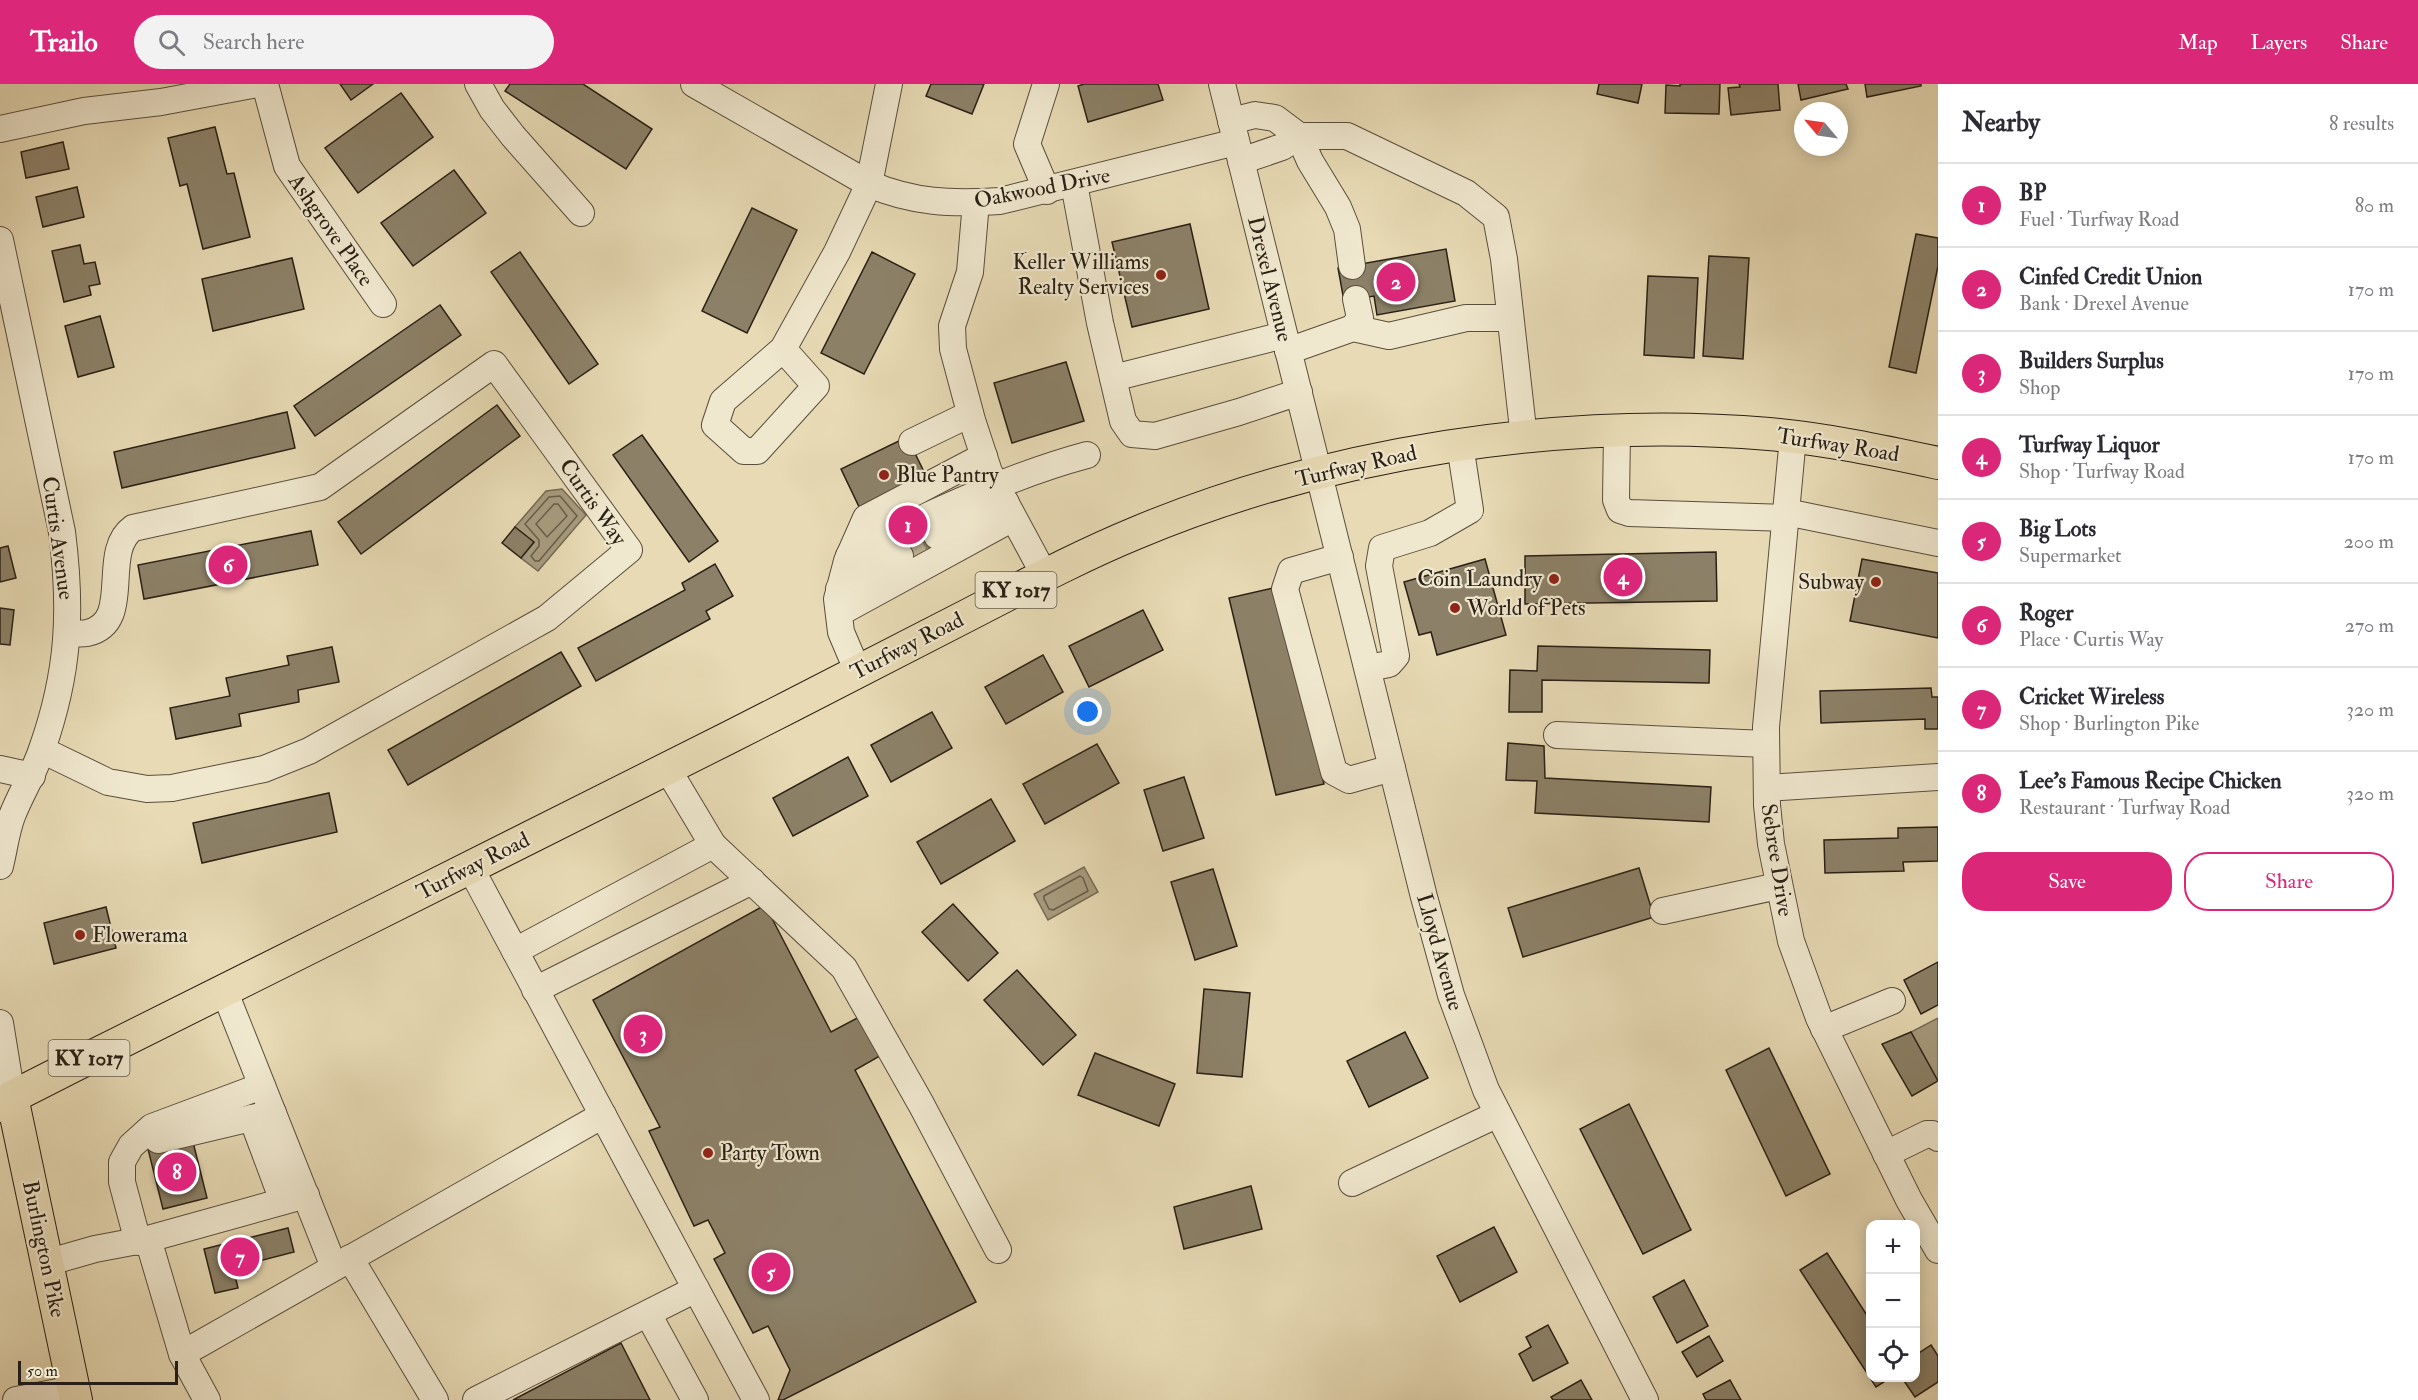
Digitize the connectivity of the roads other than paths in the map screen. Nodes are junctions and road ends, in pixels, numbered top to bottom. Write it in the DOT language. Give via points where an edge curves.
graph roads {
  1 [pos="258,84"];
  2 [pos="265,84"];
  3 [pos="478,84"];
  4 [pos="694,84"];
  5 [pos="889,84"];
  6 [pos="1046,84"];
  7 [pos="1222,84"];
  8 [pos="0,129"];
  9 [pos="1299,136"];
  10 [pos="1236,142"];
  11 [pos="869,184"];
  12 [pos="1074,184"];
  13 [pos="1047,191"];
  14 [pos="976,202"];
  15 [pos="581,213"];
  16 [pos="0,240"];
  17 [pos="1352,266"];
  18 [pos="1356,299"];
  19 [pos="383,304"];
  20 [pos="1510,318"];
  21 [pos="1353,328"];
  22 [pos="1286,343"];
  23 [pos="783,349"];
  24 [pos="1113,378"];
  25 [pos="1299,392"];
  26 [pos="970,414"];
  27 [pos="1617,432"];
  28 [pos="1793,437"];
  29 [pos="1524,438"];
  30 [pos="912,442"];
  31 [pos="1460,445"];
  32 [pos="1087,455"];
  33 [pos="984,456"];
  34 [pos="1938,463"];
  35 [pos="1319,473"];
  36 [pos="1005,502"];
  37 [pos="1786,515"];
  38 [pos="932,526"];
  39 [pos="1938,543"];
  40 [pos="849,556"];
  41 [pos="1340,557"];
  42 [pos="1045,576"];
  43 [pos="839,601"];
  44 [pos="68,633"];
  45 [pos="1368,668"];
  46 [pos="858,672"];
  47 [pos="1557,735"];
  48 [pos="1766,744"];
  49 [pos="42,750"];
  50 [pos="667,768"];
  51 [pos="1392,768"];
  52 [pos="0,769"];
  53 [pos="32,776"];
  54 [pos="1938,777"];
  55 [pos="1767,788"];
  56 [pos="6,814"];
  57 [pos="713,845"];
  58 [pos="0,866"];
  59 [pos="470,867"];
  60 [pos="752,881"];
  61 [pos="1779,886"];
  62 [pos="1663,911"];
  63 [pos="515,951"];
  64 [pos="224,990"];
  65 [pos="536,990"];
  66 [pos="1892,1000"];
  67 [pos="0,1023"];
  68 [pos="1824,1029"];
  69 [pos="262,1086"];
  70 [pos="4,1100"];
  71 [pos="1498,1114"];
  72 [pos="262,1115"];
  73 [pos="603,1115"];
  74 [pos="1938,1138"];
  75 [pos="131,1146"];
  76 [pos="1886,1154"];
  77 [pos="1352,1183"];
  78 [pos="294,1198"];
  79 [pos="143,1241"];
  80 [pos="998,1250"];
  81 [pos="1938,1250"];
  82 [pos="46,1263"];
  83 [pos="342,1263"];
  84 [pos="696,1289"];
  85 [pos="648,1314"];
  86 [pos="182,1354"];
  87 [pos="75,1394"];
  88 [pos="16,1400"];
  89 [pos="207,1400"];
  90 [pos="435,1400"];
  91 [pos="476,1400"];
  92 [pos="695,1400"];
  93 [pos="756,1400"];
  94 [pos="1645,1400"];
  1 -- 8 [label="street" via="84,111"];
  2 -- 19 [label="street, Ashgrove Place" via="287,166"];
  3 -- 15 [label="street" via="513,136"];
  4 -- 11 [label="street, Oakwood Drive"];
  5 -- 11 [label="street"];
  6 -- 13 [label="street" via="1027,144"];
  7 -- 10 [label="street, Drexel Avenue"];
  9 -- 10 [label="street" via="1282,147"];
  9 -- 10 [label="street" via="1275,118 1255,115"];
  9 -- 17 [label="street" via="1347,229"];
  9 -- 20 [label="street" via="1347,136 1466,193 1496,217"];
  10 -- 12 [label="street, Oakwood Drive"];
  10 -- 22 [label="street, Drexel Avenue"];
  11 -- 14 [label="street, Oakwood Drive" via="891,194 927,202"];
  11 -- 23 [label="street" via="837,252"];
  12 -- 13 [label="street, Oakwood Drive"];
  12 -- 24 [label="street"];
  13 -- 14 [label="street, Oakwood Drive"];
  14 -- 26 [label="street" via="970,272 952,326 953,349"];
  16 -- 44 [label="street, Curtis Avenue" via="62,532 68,578"];
  18 -- 21 [label="street" via="1360,318"];
  20 -- 21 [label="street" via="1466,318 1389,336"];
  20 -- 29 [label="street"];
  21 -- 22 [label="street"];
  22 -- 24 [label="street"];
  22 -- 25 [label="street, Drexel Avenue"];
  24 -- 25 [label="street" via="1123,421 1132,434 1155,436"];
  25 -- 35 [label="street, Drexel Avenue"];
  26 -- 30 [label="street"];
  26 -- 33 [label="street"];
  27 -- 28 [label="main road, Turfway Road / KY 1017" via="1726,432"];
  27 -- 29 [label="main road, Turfway Road / KY 1017"];
  27 -- 37 [label="street" via="1616,500 1620,510"];
  28 -- 34 [label="main road, Turfway Road / KY 1017"];
  28 -- 37 [label="street, Sebree Drive"];
  29 -- 31 [label="main road, Turfway Road / KY 1017"];
  31 -- 35 [label="main road, Turfway Road / KY 1017"];
  31 -- 45 [label="street" via="1470,510 1430,533 1382,548 1379,566 1396,656 1389,664"];
  32 -- 36 [label="street" via="1055,464"];
  33 -- 36 [label="street"];
  33 -- 40 [label="street" via="866,518"];
  35 -- 41 [label="street, Lloyd Avenue"];
  35 -- 42 [label="main road, Turfway Road / KY 1017" via="1203,507 1138,532"];
  36 -- 38 [label="street"];
  36 -- 42 [label="street"];
  36 -- 43 [label="street"];
  37 -- 39 [label="street"];
  37 -- 48 [label="street, Sebree Drive"];
  40 -- 43 [label="street"];
  40 -- 43 [label="street" via="895,545"];
  41 -- 45 [label="street, Lloyd Avenue"];
  41 -- 51 [label="street" via="1291,571 1285,588 1334,772 1349,780"];
  42 -- 46 [label="main road, Turfway Road / KY 1017"];
  43 -- 46 [label="street" via="841,632"];
  44 -- 49 [label="street, Curtis Avenue" via="61,687"];
  44 -- 49 [label="street, Curtis Way" via="88,633 103,626 112,611 117,553 121,541 134,528 320,487 495,364 629,550 547,618 309,751 264,769 172,788 147,789 108,782"];
  45 -- 51 [label="street, Lloyd Avenue"];
  46 -- 50 [label="main road, Turfway Road / KY 1017"];
  47 -- 48 [label="street"];
  48 -- 55 [label="street, Sebree Drive"];
  49 -- 53 [label="street, Curtis Avenue"];
  50 -- 57 [label="street"];
  50 -- 59 [label="main road, Turfway Road / KY 1017"];
  51 -- 71 [label="street, Lloyd Avenue" via="1451,995"];
  52 -- 53 [label="street"];
  53 -- 56 [label="street, Curtis Avenue"];
  54 -- 55 [label="street"];
  55 -- 61 [label="street, Sebree Drive"];
  56 -- 58 [label="street, Curtis Avenue"];
  57 -- 60 [label="street"];
  57 -- 63 [label="street"];
  59 -- 63 [label="street"];
  59 -- 64 [label="main road, Turfway Road / KY 1017"];
  60 -- 65 [label="street"];
  60 -- 80 [label="street" via="844,968"];
  61 -- 62 [label="street"];
  61 -- 68 [label="street, Sebree Drive" via="1791,941"];
  63 -- 65 [label="street"];
  64 -- 69 [label="street"];
  64 -- 70 [label="main road, Turfway Road / KY 1017"];
  65 -- 73 [label="street"];
  66 -- 68 [label="street"];
  67 -- 70 [label="street"];
  68 -- 76 [label="street, Sebree Drive"];
  69 -- 72 [label="street"];
  69 -- 75 [label="street" via="152,1128"];
  70 -- 82 [label="main road, Burlington Pike"];
  71 -- 77 [label="street"];
  71 -- 94 [label="street, Lloyd Avenue"];
  72 -- 75 [label="street"];
  72 -- 78 [label="street"];
  73 -- 83 [label="street"];
  73 -- 84 [label="street"];
  74 -- 76 [label="street" via="1927,1134"];
  75 -- 79 [label="street" via="122,1162 122,1182"];
  76 -- 81 [label="street, Sebree Drive"];
  78 -- 79 [label="street"];
  78 -- 83 [label="street"];
  79 -- 82 [label="street"];
  79 -- 86 [label="street"];
  82 -- 87 [label="main road, Burlington Pike"];
  83 -- 86 [label="street"];
  83 -- 90 [label="street"];
  84 -- 85 [label="street"];
  84 -- 93 [label="street"];
  85 -- 91 [label="street"];
  85 -- 92 [label="street"];
  86 -- 89 [label="street"];
  87 -- 88 [label="street"];
}
